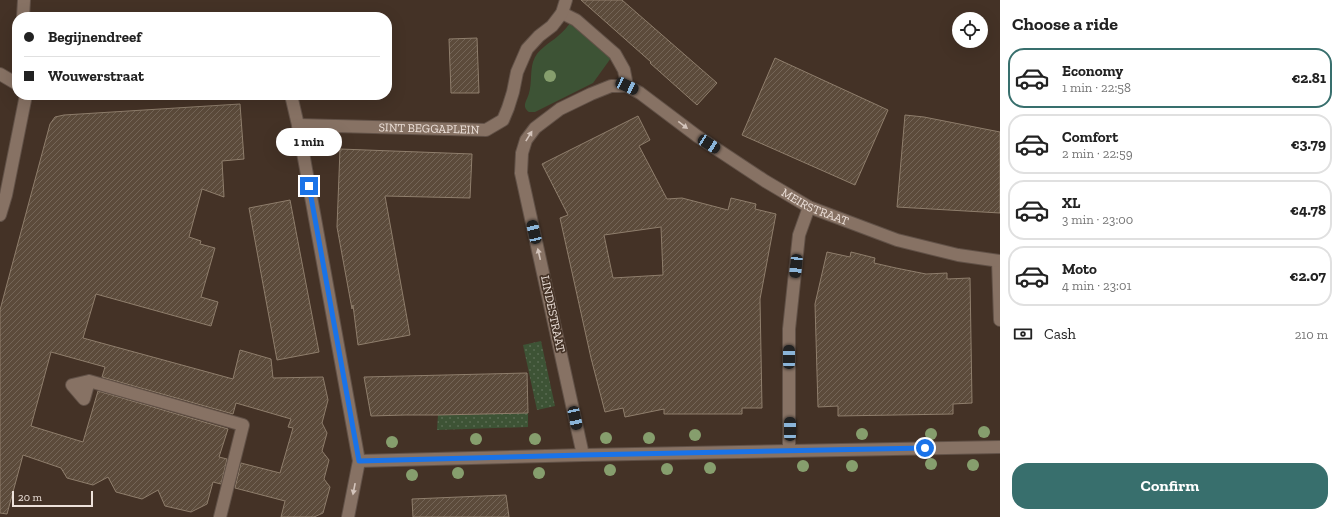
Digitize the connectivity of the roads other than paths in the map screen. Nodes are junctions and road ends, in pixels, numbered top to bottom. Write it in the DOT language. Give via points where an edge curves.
graph roads {
  1 [pos="24,0"];
  2 [pos="566,0"];
  3 [pos="23,12"];
  4 [pos="562,13"];
  5 [pos="0,74"];
  6 [pos="12,81"];
  7 [pos="627,86"];
  8 [pos="25,100"];
  9 [pos="292,100"];
  10 [pos="298,125"];
  11 [pos="809,207"];
  12 [pos="0,215"];
  13 [pos="999,261"];
  14 [pos="1000,320"];
  15 [pos="89,381"];
  16 [pos="1000,447"];
  17 [pos="790,451"];
  18 [pos="583,455"];
  19 [pos="359,461"];
  20 [pos="220,517"];
  21 [pos="348,517"];
  1 -- 3 [label="street"];
  2 -- 4 [label="street, SINT BEGGAPLEIN"];
  4 -- 7 [label="street" via="576,20 615,54 624,70"];
  4 -- 10 [label="street, SINT BEGGAPLEIN" via="527,49 517,72 503,120 486,130"];
  5 -- 6 [label="street"];
  7 -- 11 [label="street, MEIRSTRAAT, one-way" via="640,92 698,136 765,181"];
  18 -- 7 [label="street, LINDESTRAAT, one-way" via="521,173 522,153 526,140 534,128 560,109 611,86"];
  8 -- 12 [label="street"];
  9 -- 10 [label="street"];
  10 -- 19 [label="street"];
  11 -- 13 [label="street, MEIRSTRAAT" via="897,240"];
  11 -- 17 [label="street" via="800,235 789,329"];
  13 -- 14 [label="street"];
  15 -- 20 [label="street" via="242,425"];
  16 -- 17 [label="street"];
  17 -- 18 [label="street"];
  18 -- 19 [label="street"];
  19 -- 21 [label="street, one-way"];
}
